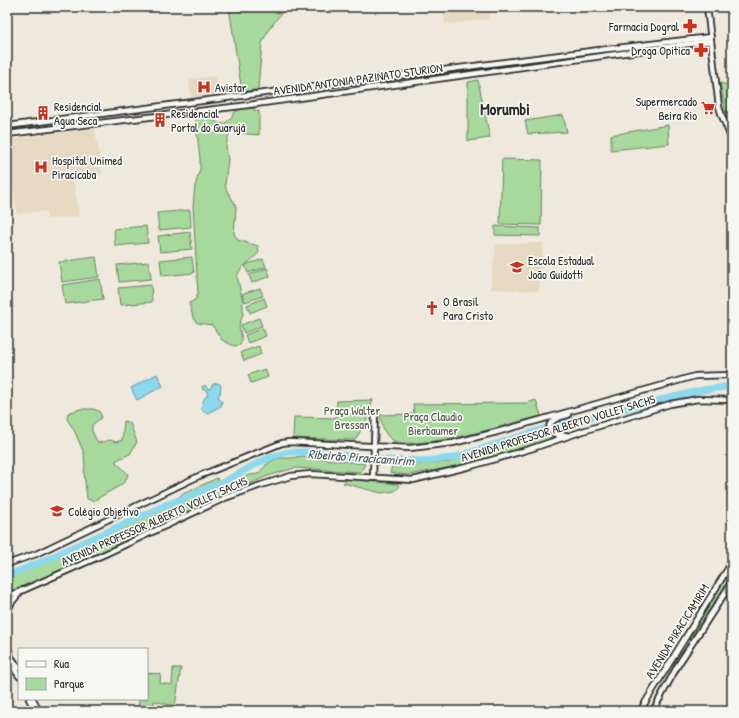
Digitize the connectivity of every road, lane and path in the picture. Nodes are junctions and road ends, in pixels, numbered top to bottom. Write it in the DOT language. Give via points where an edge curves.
graph roads {
  1 [pos="707,7"];
  2 [pos="711,39"];
  3 [pos="599,50"];
  4 [pos="587,52"];
  5 [pos="594,57"];
  6 [pos="447,70"];
  7 [pos="434,79"];
  8 [pos="123,112"];
  9 [pos="101,114"];
  10 [pos="121,120"];
  11 [pos="99,123"];
  12 [pos="7,126"];
  13 [pos="7,134"];
  14 [pos="732,140"];
  15 [pos="732,375"];
  16 [pos="732,400"];
  17 [pos="580,408"];
  18 [pos="375,413"];
  19 [pos="583,431"];
  20 [pos="374,446"];
  21 [pos="373,478"];
  22 [pos="732,562"];
  23 [pos="7,564"];
  24 [pos="732,582"];
  25 [pos="21,591"];
  26 [pos="7,596"];
  27 [pos="7,611"];
  28 [pos="683,639"];
  29 [pos="7,644"];
  30 [pos="691,645"];
  31 [pos="8,655"];
  32 [pos="18,667"];
  33 [pos="18,674"];
  34 [pos="30,700"];
  35 [pos="34,700"];
  36 [pos="35,711"];
  37 [pos="39,711"];
  38 [pos="640,711"];
  39 [pos="653,711"];
  1 -- 2 [label="main road"];
  2 -- 3 [label="main road, AVENIDA ANTONIA PAZINATO STURION"];
  2 -- 5 [label="main road, AVENIDA ANTONIA PAZINATO STURION"];
  2 -- 14 [label="main road" via="719,107"];
  3 -- 4 [label="main road, AVENIDA ANTONIA PAZINATO STURION"];
  3 -- 5 [label="main road"];
  4 -- 5 [label="main road"];
  4 -- 6 [label="main road, AVENIDA ANTONIA PAZINATO STURION"];
  5 -- 7 [label="main road, AVENIDA ANTONIA PAZINATO STURION"];
  6 -- 7 [label="main road" via="435,74"];
  6 -- 8 [label="main road, AVENIDA ANTONIA PAZINATO STURION"];
  7 -- 10 [label="main road, AVENIDA ANTONIA PAZINATO STURION"];
  8 -- 9 [label="main road, AVENIDA ANTONIA PAZINATO STURION"];
  8 -- 10 [label="main road"];
  9 -- 11 [label="main road"];
  9 -- 12 [label="main road, AVENIDA ANTONIA PAZINATO STURION"];
  10 -- 11 [label="main road, AVENIDA ANTONIA PAZINATO STURION"];
  11 -- 13 [label="main road, AVENIDA ANTONIA PAZINATO STURION"];
  15 -- 17 [label="main road, AVENIDA PROFESSOR ALBERTO VOLLET SACHS" via="695,376"];
  16 -- 19 [label="main road, AVENIDA PROFESSOR ALBERTO VOLLET SACHS" via="687,400"];
  17 -- 19 [label="main road" via="551,422 550,428 561,436"];
  17 -- 20 [label="main road, AVENIDA PROFESSOR ALBERTO VOLLET SACHS" via="453,443 410,448"];
  18 -- 20 [label="main road"];
  19 -- 21 [label="main road, AVENIDA PROFESSOR ALBERTO VOLLET SACHS" via="530,449 413,480"];
  20 -- 21 [label="main road"];
  20 -- 23 [label="main road, AVENIDA PROFESSOR ALBERTO VOLLET SACHS" via="289,442 274,446 199,476 36,554"];
  21 -- 25 [label="main road, AVENIDA PROFESSOR ALBERTO VOLLET SACHS" via="310,474 291,476 261,485 225,498"];
  22 -- 28 [label="main road, AVENIDA PIRACICAMIRIM"];
  24 -- 30 [label="main road, AVENIDA PIRACICAMIRIM"];
  25 -- 26 [label="main road, AVENIDA PROFESSOR ALBERTO VOLLET SACHS"];
  25 -- 27 [label="main road"];
  28 -- 30 [label="main road" via="689,640"];
  28 -- 38 [label="main road, AVENIDA PIRACICAMIRIM"];
  29 -- 31 [label="main road"];
  30 -- 39 [label="main road, AVENIDA PIRACICAMIRIM"];
  31 -- 32 [label="main road"];
  31 -- 33 [label="main road"];
  34 -- 36 [label="main road"];
  35 -- 37 [label="main road"];
}
